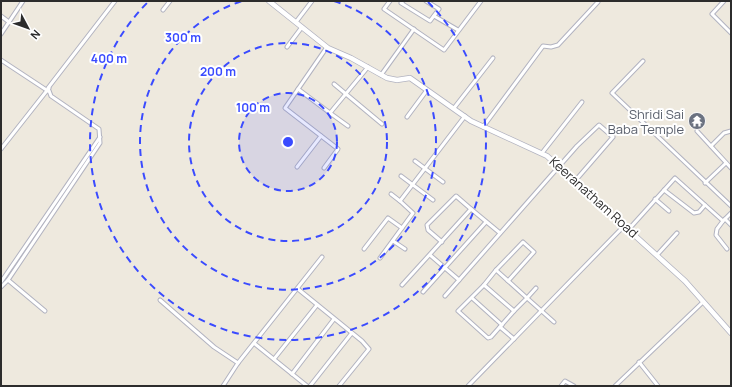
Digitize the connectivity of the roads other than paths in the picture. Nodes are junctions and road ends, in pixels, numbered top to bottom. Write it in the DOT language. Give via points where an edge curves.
graph roads {
  1 [pos="23,1"];
  2 [pos="115,1"];
  3 [pos="170,1"];
  4 [pos="269,1"];
  5 [pos="312,1"];
  6 [pos="390,1"];
  7 [pos="403,1"];
  8 [pos="426,1"];
  9 [pos="480,1"];
  10 [pos="724,1"];
  11 [pos="598,2"];
  12 [pos="164,10"];
  13 [pos="1,16"];
  14 [pos="434,16"];
  15 [pos="10,22"];
  16 [pos="296,22"];
  17 [pos="302,27"];
  18 [pos="414,29"];
  19 [pos="458,30"];
  20 [pos="731,32"];
  21 [pos="1,34"];
  22 [pos="287,47"];
  23 [pos="327,47"];
  24 [pos="493,58"];
  25 [pos="1,60"];
  26 [pos="643,61"];
  27 [pos="368,67"];
  28 [pos="381,75"];
  29 [pos="334,84"];
  30 [pos="298,89"];
  31 [pos="427,90"];
  32 [pos="48,92"];
  33 [pos="346,94"];
  34 [pos="582,102"];
  35 [pos="454,108"];
  36 [pos="330,113"];
  37 [pos="465,116"];
  38 [pos="407,117"];
  39 [pos="382,124"];
  40 [pos="348,126"];
  41 [pos="483,127"];
  42 [pos="697,131"];
  43 [pos="731,131"];
  44 [pos="100,136"];
  45 [pos="321,136"];
  46 [pos="711,146"];
  47 [pos="1,149"];
  48 [pos="542,153"];
  49 [pos="415,161"];
  50 [pos="726,163"];
  51 [pos="560,166"];
  52 [pos="297,167"];
  53 [pos="324,168"];
  54 [pos="424,168"];
  55 [pos="731,168"];
  56 [pos="401,176"];
  57 [pos="575,180"];
  58 [pos="443,182"];
  59 [pos="705,183"];
  60 [pos="412,185"];
  61 [pos="664,190"];
  62 [pos="391,194"];
  63 [pos="655,199"];
  64 [pos="433,200"];
  65 [pos="400,201"];
  66 [pos="705,205"];
  67 [pos="731,206"];
  68 [pos="471,209"];
  69 [pos="669,211"];
  70 [pos="731,213"];
  71 [pos="724,220"];
  72 [pos="486,222"];
  73 [pos="731,225"];
  74 [pos="627,227"];
  75 [pos="402,228"];
  76 [pos="500,233"];
  77 [pos="677,233"];
  78 [pos="393,241"];
  79 [pos="442,242"];
  80 [pos="364,249"];
  81 [pos="405,249"];
  82 [pos="727,249"];
  83 [pos="430,255"];
  84 [pos="658,255"];
  85 [pos="322,257"];
  86 [pos="380,258"];
  87 [pos="445,268"];
  88 [pos="496,270"];
  89 [pos="8,280"];
  90 [pos="459,280"];
  91 [pos="508,281"];
  92 [pos="1,282"];
  93 [pos="402,285"];
  94 [pos="484,285"];
  95 [pos="1,287"];
  96 [pos="536,288"];
  97 [pos="298,289"];
  98 [pos="423,292"];
  99 [pos="445,296"];
  100 [pos="472,298"];
  101 [pos="527,298"];
  102 [pos="160,300"];
  103 [pos="703,302"];
  104 [pos="317,305"];
  105 [pos="45,311"];
  106 [pos="514,311"];
  107 [pos="541,311"];
  108 [pos="334,319"];
  109 [pos="554,322"];
  110 [pos="501,326"];
  111 [pos="731,333"];
  112 [pos="351,334"];
  113 [pos="514,339"];
  114 [pos="255,344"];
  115 [pos="274,359"];
  116 [pos="638,362"];
  117 [pos="238,363"];
  118 [pos="292,374"];
  119 [pos="223,386"];
  120 [pos="309,386"];
  121 [pos="339,386"];
  122 [pos="468,386"];
  123 [pos="561,386"];
  124 [pos="574,386"];
  125 [pos="615,386"];
  126 [pos="658,386"];
  1 -- 15 [label="street"];
  2 -- 32 [label="street"];
  3 -- 12 [label="street"];
  4 -- 16 [label="street, Keeranatham Road"];
  5 -- 16 [label="street"];
  6 -- 18 [label="street" via="384,9"];
  7 -- 14 [label="street" via="401,3 430,21"];
  8 -- 14 [label="street" via="439,9"];
  9 -- 19 [label="street"];
  10 -- 20 [label="street" via="712,14"];
  11 -- 41 [label="street" via="558,46 543,46"];
  13 -- 15 [label="street"];
  14 -- 19 [label="street"];
  15 -- 21 [label="street"];
  16 -- 17 [label="street, Keeranatham Road"];
  17 -- 22 [label="street"];
  17 -- 23 [label="street, Keeranatham Road"];
  18 -- 19 [label="street" via="444,50"];
  18 -- 28 [label="street"];
  23 -- 27 [label="street, Keeranatham Road"];
  23 -- 30 [label="street"];
  24 -- 35 [label="street"];
  25 -- 32 [label="street"];
  26 -- 59 [label="street" via="612,93"];
  27 -- 28 [label="street, Keeranatham Road"];
  27 -- 33 [label="street"];
  28 -- 31 [label="street, Keeranatham Road" via="396,80 410,78"];
  29 -- 33 [label="street"];
  30 -- 36 [label="street"];
  30 -- 45 [label="street" via="285,108"];
  31 -- 35 [label="street, Keeranatham Road"];
  31 -- 38 [label="street"];
  32 -- 44 [label="street" via="96,126"];
  32 -- 47 [label="street"];
  33 -- 36 [label="street"];
  33 -- 39 [label="street"];
  34 -- 48 [label="street"];
  35 -- 37 [label="street, Keeranatham Road"];
  36 -- 40 [label="street"];
  37 -- 41 [label="street, Keeranatham Road"];
  37 -- 54 [label="street"];
  41 -- 48 [label="street, Keeranatham Road"];
  42 -- 46 [label="street"];
  43 -- 46 [label="street" via="720,136"];
  44 -- 89 [label="street" via="98,148"];
  44 -- 92 [label="street"];
  45 -- 52 [label="street"];
  45 -- 53 [label="street" via="338,149"];
  46 -- 50 [label="street"];
  48 -- 51 [label="street, Keeranatham Road"];
  49 -- 54 [label="street"];
  50 -- 55 [label="street"];
  50 -- 59 [label="street"];
  51 -- 57 [label="street, Keeranatham Road"];
  51 -- 57 [label="street" via="598,125 613,137"];
  51 -- 76 [label="street"];
  54 -- 58 [label="street"];
  54 -- 60 [label="street"];
  56 -- 60 [label="street"];
  57 -- 74 [label="street, Keeranatham Road"];
  59 -- 67 [label="street"];
  60 -- 64 [label="street"];
  60 -- 65 [label="street"];
  61 -- 63 [label="street"];
  61 -- 66 [label="street" via="694,214"];
  61 -- 66 [label="street" via="675,178"];
  62 -- 65 [label="street"];
  63 -- 69 [label="street"];
  63 -- 74 [label="street"];
  65 -- 75 [label="street" via="413,212"];
  66 -- 71 [label="street"];
  68 -- 72 [label="street"];
  68 -- 79 [label="street"];
  68 -- 79 [label="street" via="456,196 427,225 428,230"];
  70 -- 71 [label="street"];
  71 -- 73 [label="street"];
  71 -- 82 [label="street" via="716,235"];
  72 -- 76 [label="street"];
  72 -- 87 [label="street"];
  74 -- 84 [label="street, Keeranatham Road"];
  74 -- 107 [label="street"];
  75 -- 78 [label="street"];
  75 -- 80 [label="street" via="388,218"];
  76 -- 90 [label="street"];
  77 -- 84 [label="street"];
  78 -- 81 [label="street"];
  78 -- 86 [label="street"];
  79 -- 83 [label="street"];
  83 -- 87 [label="street"];
  83 -- 93 [label="street"];
  84 -- 103 [label="street, Keeranatham Road"];
  85 -- 97 [label="street"];
  87 -- 90 [label="street"];
  87 -- 98 [label="street"];
  88 -- 91 [label="street"];
  88 -- 91 [label="street" via="523,242 534,252"];
  88 -- 94 [label="street"];
  89 -- 95 [label="street"];
  89 -- 105 [label="street"];
  90 -- 99 [label="street"];
  91 -- 101 [label="street"];
  94 -- 100 [label="street"];
  94 -- 106 [label="street"];
  96 -- 101 [label="street"];
  97 -- 104 [label="street"];
  97 -- 114 [label="street"];
  100 -- 110 [label="street"];
  100 -- 110 [label="street" via="458,311 488,338"];
  101 -- 106 [label="street"];
  101 -- 107 [label="street"];
  102 -- 117 [label="street" via="214,347"];
  103 -- 111 [label="street, Keeranatham Road"];
  103 -- 116 [label="street"];
  104 -- 108 [label="street"];
  104 -- 115 [label="street"];
  106 -- 110 [label="street"];
  107 -- 109 [label="street"];
  107 -- 113 [label="street"];
  108 -- 112 [label="street"];
  108 -- 118 [label="street"];
  110 -- 113 [label="street"];
  112 -- 120 [label="street"];
  112 -- 121 [label="street" via="362,341 368,349"];
  113 -- 122 [label="street"];
  114 -- 115 [label="street"];
  114 -- 117 [label="street"];
  115 -- 118 [label="street"];
  116 -- 125 [label="street"];
  116 -- 126 [label="street"];
  117 -- 119 [label="street"];
  118 -- 120 [label="street"];
  123 -- 124 [label="street" via="565,382"];
}
